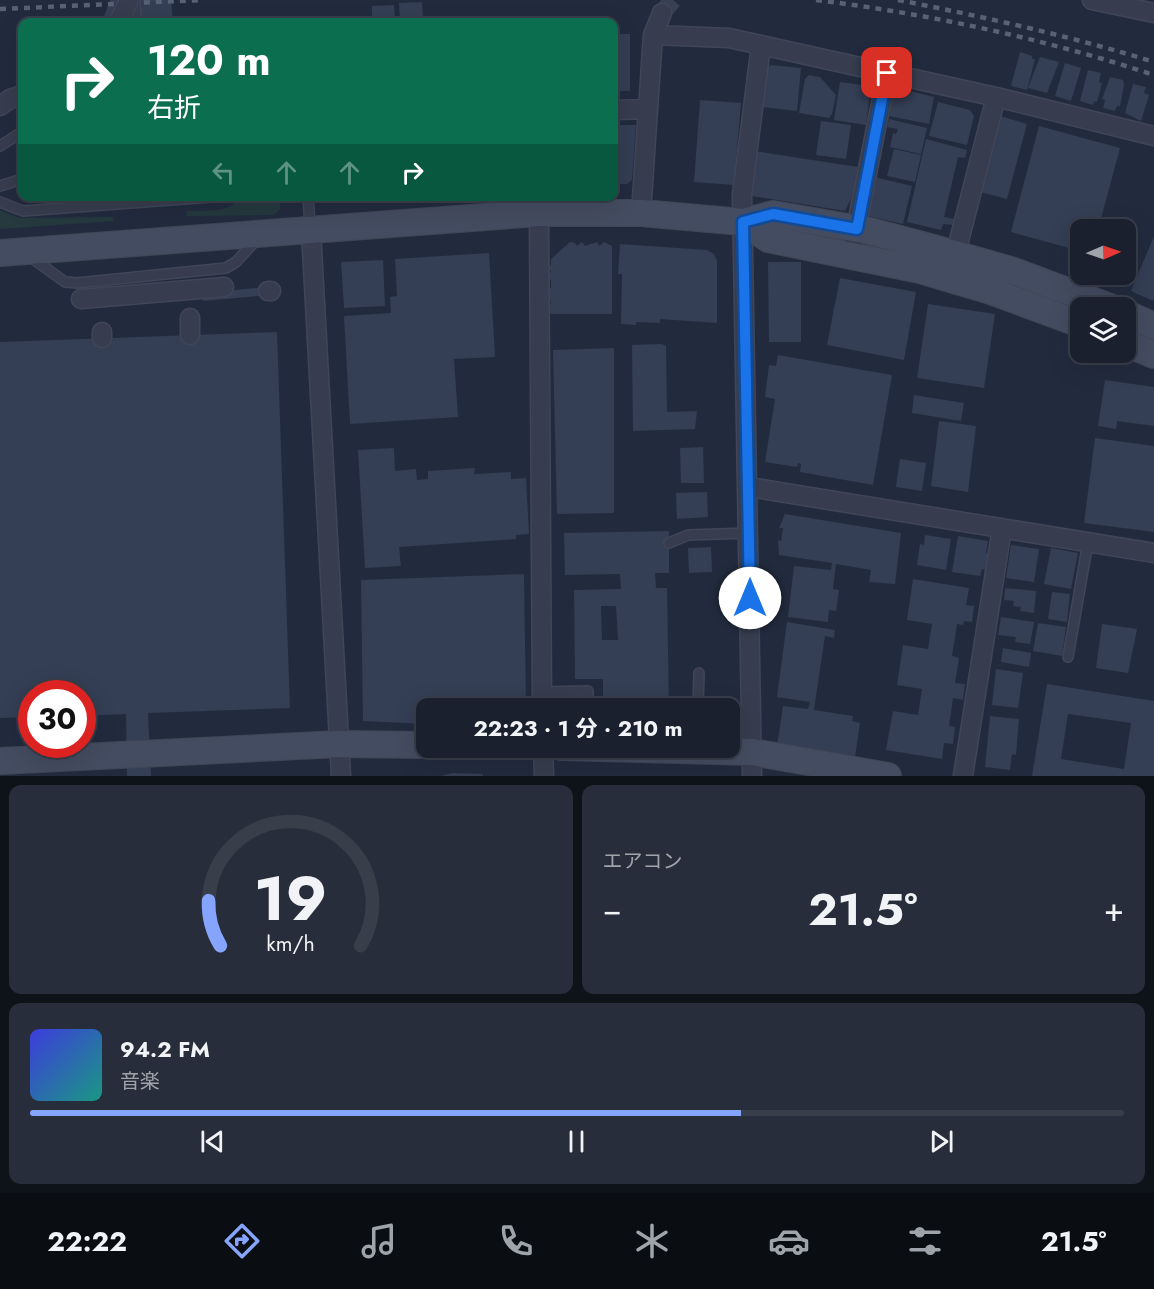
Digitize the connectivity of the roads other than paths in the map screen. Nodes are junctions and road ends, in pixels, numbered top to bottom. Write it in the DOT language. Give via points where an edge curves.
graph roads {
  1 [pos="129,0"];
  2 [pos="1092,0"];
  3 [pos="662,13"];
  4 [pos="1154,14"];
  5 [pos="121,18"];
  6 [pos="131,18"];
  7 [pos="653,35"];
  8 [pos="761,45"];
  9 [pos="887,73"];
  10 [pos="18,96"];
  11 [pos="996,98"];
  12 [pos="0,106"];
  13 [pos="648,109"];
  14 [pos="618,110"];
  15 [pos="18,135"];
  16 [pos="1154,136"];
  17 [pos="0,146"];
  18 [pos="18,180"];
  19 [pos="0,186"];
  20 [pos="162,201"];
  21 [pos="308,201"];
  22 [pos="0,202"];
  23 [pos="539,213"];
  24 [pos="641,213"];
  25 [pos="743,222"];
  26 [pos="857,229"];
  27 [pos="311,231"];
  28 [pos="261,234"];
  29 [pos="12,252"];
  30 [pos="851,254"];
  31 [pos="955,254"];
  32 [pos="949,279"];
  33 [pos="224,287"];
  34 [pos="1083,297"];
  35 [pos="81,299"];
  36 [pos="1136,318"];
  37 [pos="1070,320"];
  38 [pos="1154,326"];
  39 [pos="1136,348"];
  40 [pos="1154,355"];
  41 [pos="749,487"];
  42 [pos="1002,528"];
  43 [pos="749,532"];
  44 [pos="1088,542"];
  45 [pos="669,543"];
  46 [pos="1154,553"];
  47 [pos="1068,657"];
  48 [pos="699,673"];
  49 [pos="542,698"];
  50 [pos="552,698"];
  51 [pos="588,698"];
  52 [pos="698,698"];
  53 [pos="339,744"];
  54 [pos="416,745"];
  55 [pos="543,758"];
  56 [pos="728,758"];
  57 [pos="0,761"];
  58 [pos="752,764"];
  59 [pos="341,776"];
  60 [pos="544,776"];
  61 [pos="888,776"];
  62 [pos="963,776"];
  1 -- 5 [label="street, bridge"];
  1 -- 6 [label="street"];
  2 -- 4 [label="street"];
  3 -- 7 [label="street"];
  7 -- 8 [label="street" via="729,38"];
  7 -- 13 [label="street"];
  8 -- 9 [label="street"];
  8 -- 25 [label="street" via="742,195"];
  9 -- 11 [label="street"];
  9 -- 26 [label="street"];
  10 -- 12 [label="street"];
  11 -- 16 [label="street"];
  11 -- 31 [label="street"];
  13 -- 14 [label="street"];
  13 -- 24 [label="street"];
  15 -- 17 [label="lane"];
  18 -- 19 [label="lane"];
  20 -- 22 [label="lane" via="23,212"];
  21 -- 27 [label="lane"];
  23 -- 24 [label="street"];
  23 -- 27 [label="street"];
  23 -- 49 [label="street"];
  24 -- 25 [label="street"];
  25 -- 26 [label="street" via="773,214"];
  25 -- 30 [label="street" via="768,239"];
  25 -- 41 [label="street"];
  26 -- 30 [label="street"];
  26 -- 31 [label="street"];
  27 -- 28 [label="street"];
  27 -- 53 [label="street"];
  28 -- 29 [label="street"];
  28 -- 29 [label="lane" via="226,268 77,283 65,282"];
  30 -- 32 [label="street"];
  31 -- 32 [label="street"];
  31 -- 34 [label="street"];
  32 -- 37 [label="street"];
  33 -- 35 [label="street"];
  36 -- 38 [label="street"];
  39 -- 40 [label="street"];
  41 -- 42 [label="street"];
  41 -- 43 [label="street"];
  42 -- 44 [label="street"];
  42 -- 62 [label="street"];
  43 -- 45 [label="lane" via="688,535"];
  43 -- 58 [label="street"];
  44 -- 46 [label="street"];
  44 -- 47 [label="lane"];
  48 -- 52 [label="lane"];
  50 -- 51 [label="lane" via="588,691"];
  53 -- 54 [label="street"];
  53 -- 57 [label="street"];
  53 -- 59 [label="street"];
  55 -- 60 [label="street"];
  56 -- 58 [label="street"];
  58 -- 61 [label="street"];
}
